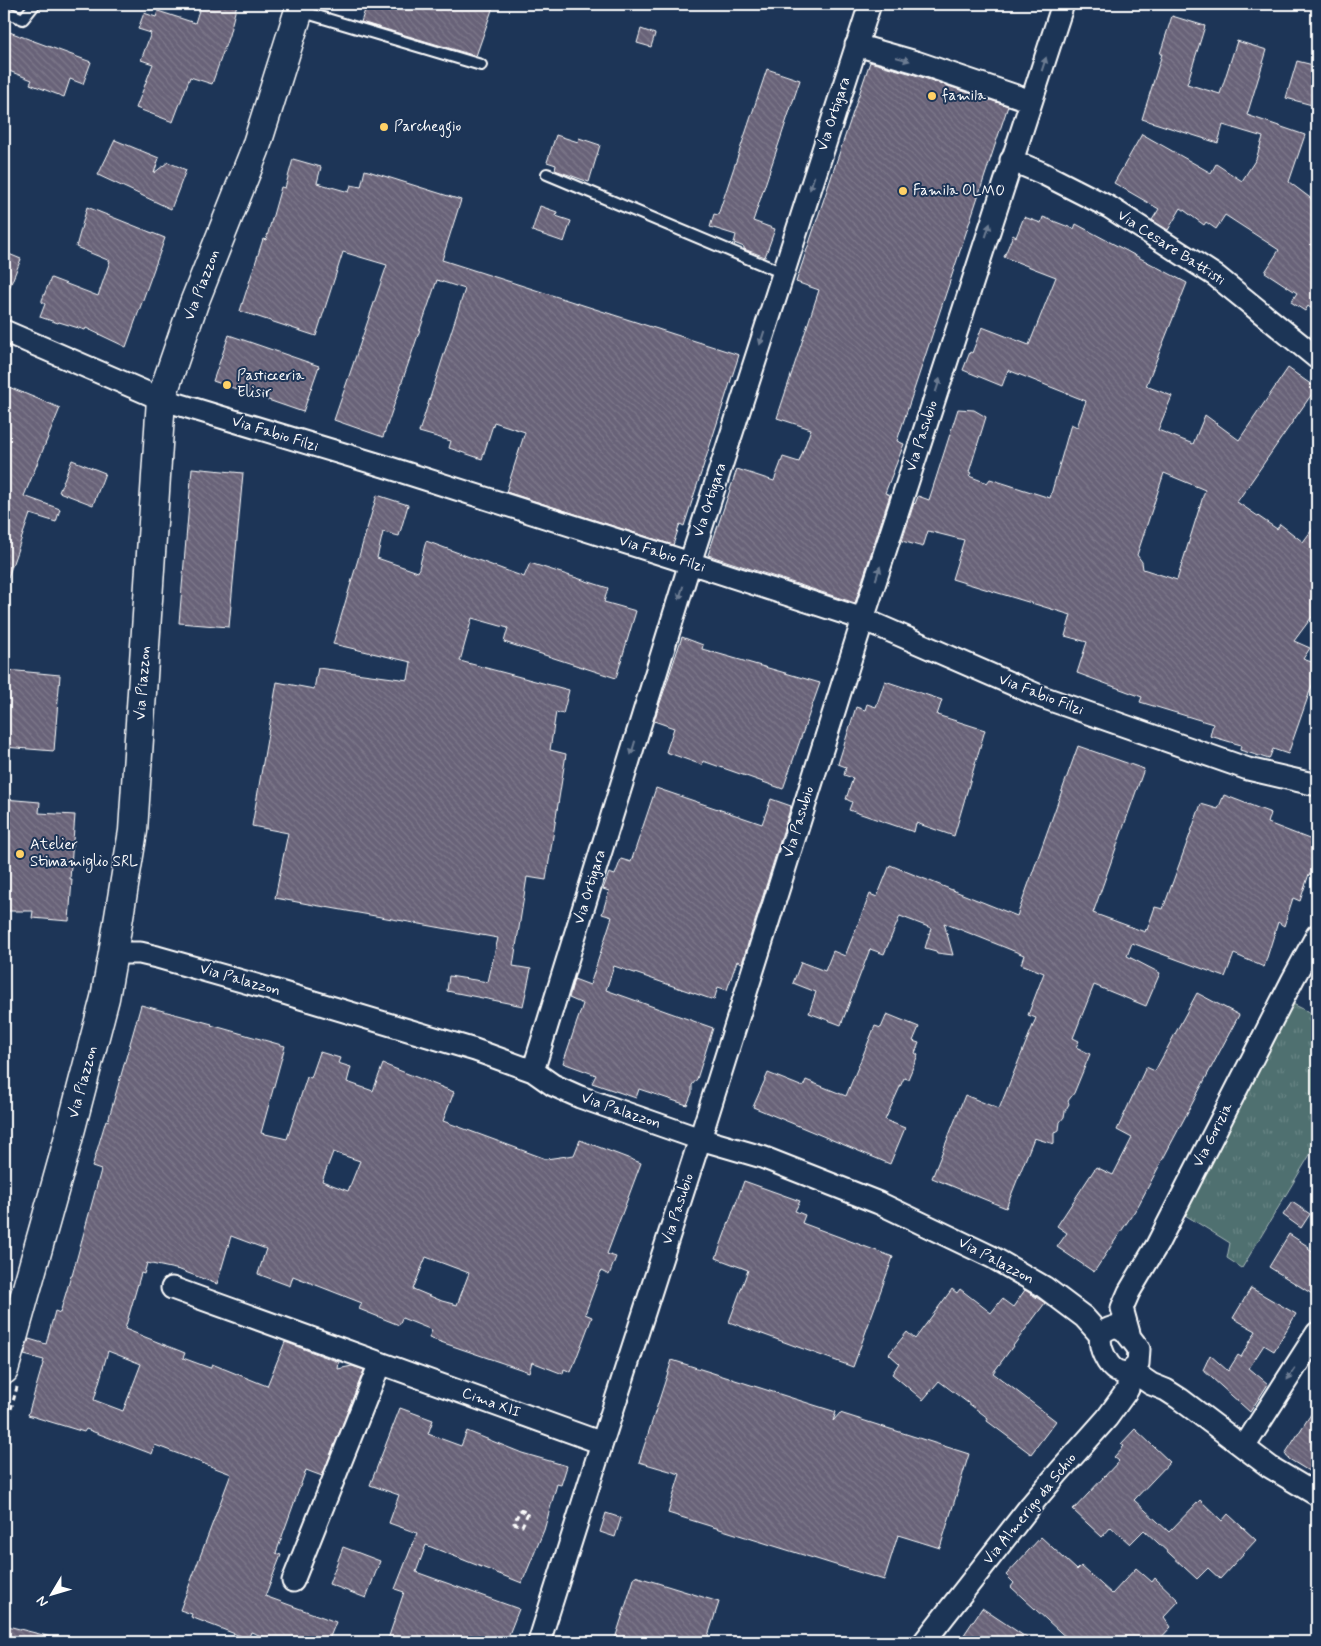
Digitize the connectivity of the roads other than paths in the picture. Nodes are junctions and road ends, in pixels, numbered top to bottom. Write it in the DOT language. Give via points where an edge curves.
graph roads {
  1 [pos="34,4"];
  2 [pos="870,4"];
  3 [pos="1064,4"];
  4 [pos="300,7"];
  5 [pos="4,10"];
  6 [pos="856,45"];
  7 [pos="481,65"];
  8 [pos="1032,101"];
  9 [pos="1011,160"];
  10 [pos="547,174"];
  11 [pos="783,273"];
  12 [pos="4,331"];
  13 [pos="1317,358"];
  14 [pos="161,399"];
  15 [pos="690,563"];
  16 [pos="863,619"];
  17 [pos="1317,785"];
  18 [pos="1317,935"];
  19 [pos="113,952"];
  20 [pos="533,1071"];
  21 [pos="700,1139"];
  22 [pos="172,1288"];
  23 [pos="1317,1333"];
  24 [pos="1101,1336"];
  25 [pos="1130,1337"];
  26 [pos="380,1363"];
  27 [pos="4,1370"];
  28 [pos="1130,1372"];
  29 [pos="602,1443"];
  30 [pos="1244,1447"];
  31 [pos="1317,1495"];
  32 [pos="293,1581"];
  33 [pos="539,1642"];
  34 [pos="924,1642"];
  1 -- 5 [label="lane" via="23,19"];
  2 -- 6 [label="street, Via Ortigara"];
  8 -- 3 [label="street, Via Pasubio, one-way"];
  4 -- 7 [label="lane"];
  4 -- 14 [label="street, Via Piazzon" via="255,150 194,304"];
  6 -- 8 [label="street, one-way"];
  6 -- 11 [label="street, Via Ortigara, one-way"];
  8 -- 9 [label="street, Via Pasubio"];
  9 -- 13 [label="street, Via Cesare Battisti" via="1109,207 1216,276"];
  16 -- 9 [label="street, Via Pasubio, one-way"];
  10 -- 11 [label="lane"];
  11 -- 15 [label="street, Via Ortigara, one-way"];
  12 -- 14 [label="street, Via Fabio Filzi"];
  14 -- 15 [label="street, Via Fabio Filzi"];
  14 -- 19 [label="street, Via Piazzon" via="133,831"];
  15 -- 16 [label="street, Via Fabio Filzi"];
  15 -- 20 [label="street, Via Ortigara, one-way"];
  16 -- 17 [label="street, Via Fabio Filzi" via="1042,697 1248,769"];
  16 -- 21 [label="street, Via Pasubio"];
  18 -- 25 [label="street, Via Gorizia" via="1157,1245 1129,1292 1122,1308"];
  19 -- 20 [label="street, Via Palazzon" via="157,957 277,991 475,1050"];
  19 -- 27 [label="street, Via Piazzon" via="105,998"];
  20 -- 21 [label="street, Via Palazzon" via="553,1085 580,1097"];
  21 -- 24 [label="street, Via Palazzon" via="762,1157 879,1203 992,1257 1044,1287 1084,1317"];
  21 -- 29 [label="street, Via Pasubio"];
  22 -- 26 [label="street, Cima XII"];
  23 -- 30 [label="street, one-way"];
  24 -- 25 [label="street" via="1107,1328 1117,1326"];
  24 -- 28 [label="street" via="1101,1346 1110,1364 1116,1370"];
  25 -- 28 [label="street" via="1139,1349 1138,1364"];
  26 -- 29 [label="street, Cima XII"];
  26 -- 32 [label="street"];
  28 -- 30 [label="street" via="1180,1399"];
  28 -- 34 [label="street, Via Almerigo da Schio" via="1128,1389 1107,1418 1031,1505"];
  29 -- 33 [label="street, Via Pasubio"];
  30 -- 31 [label="street" via="1270,1468"];
}
